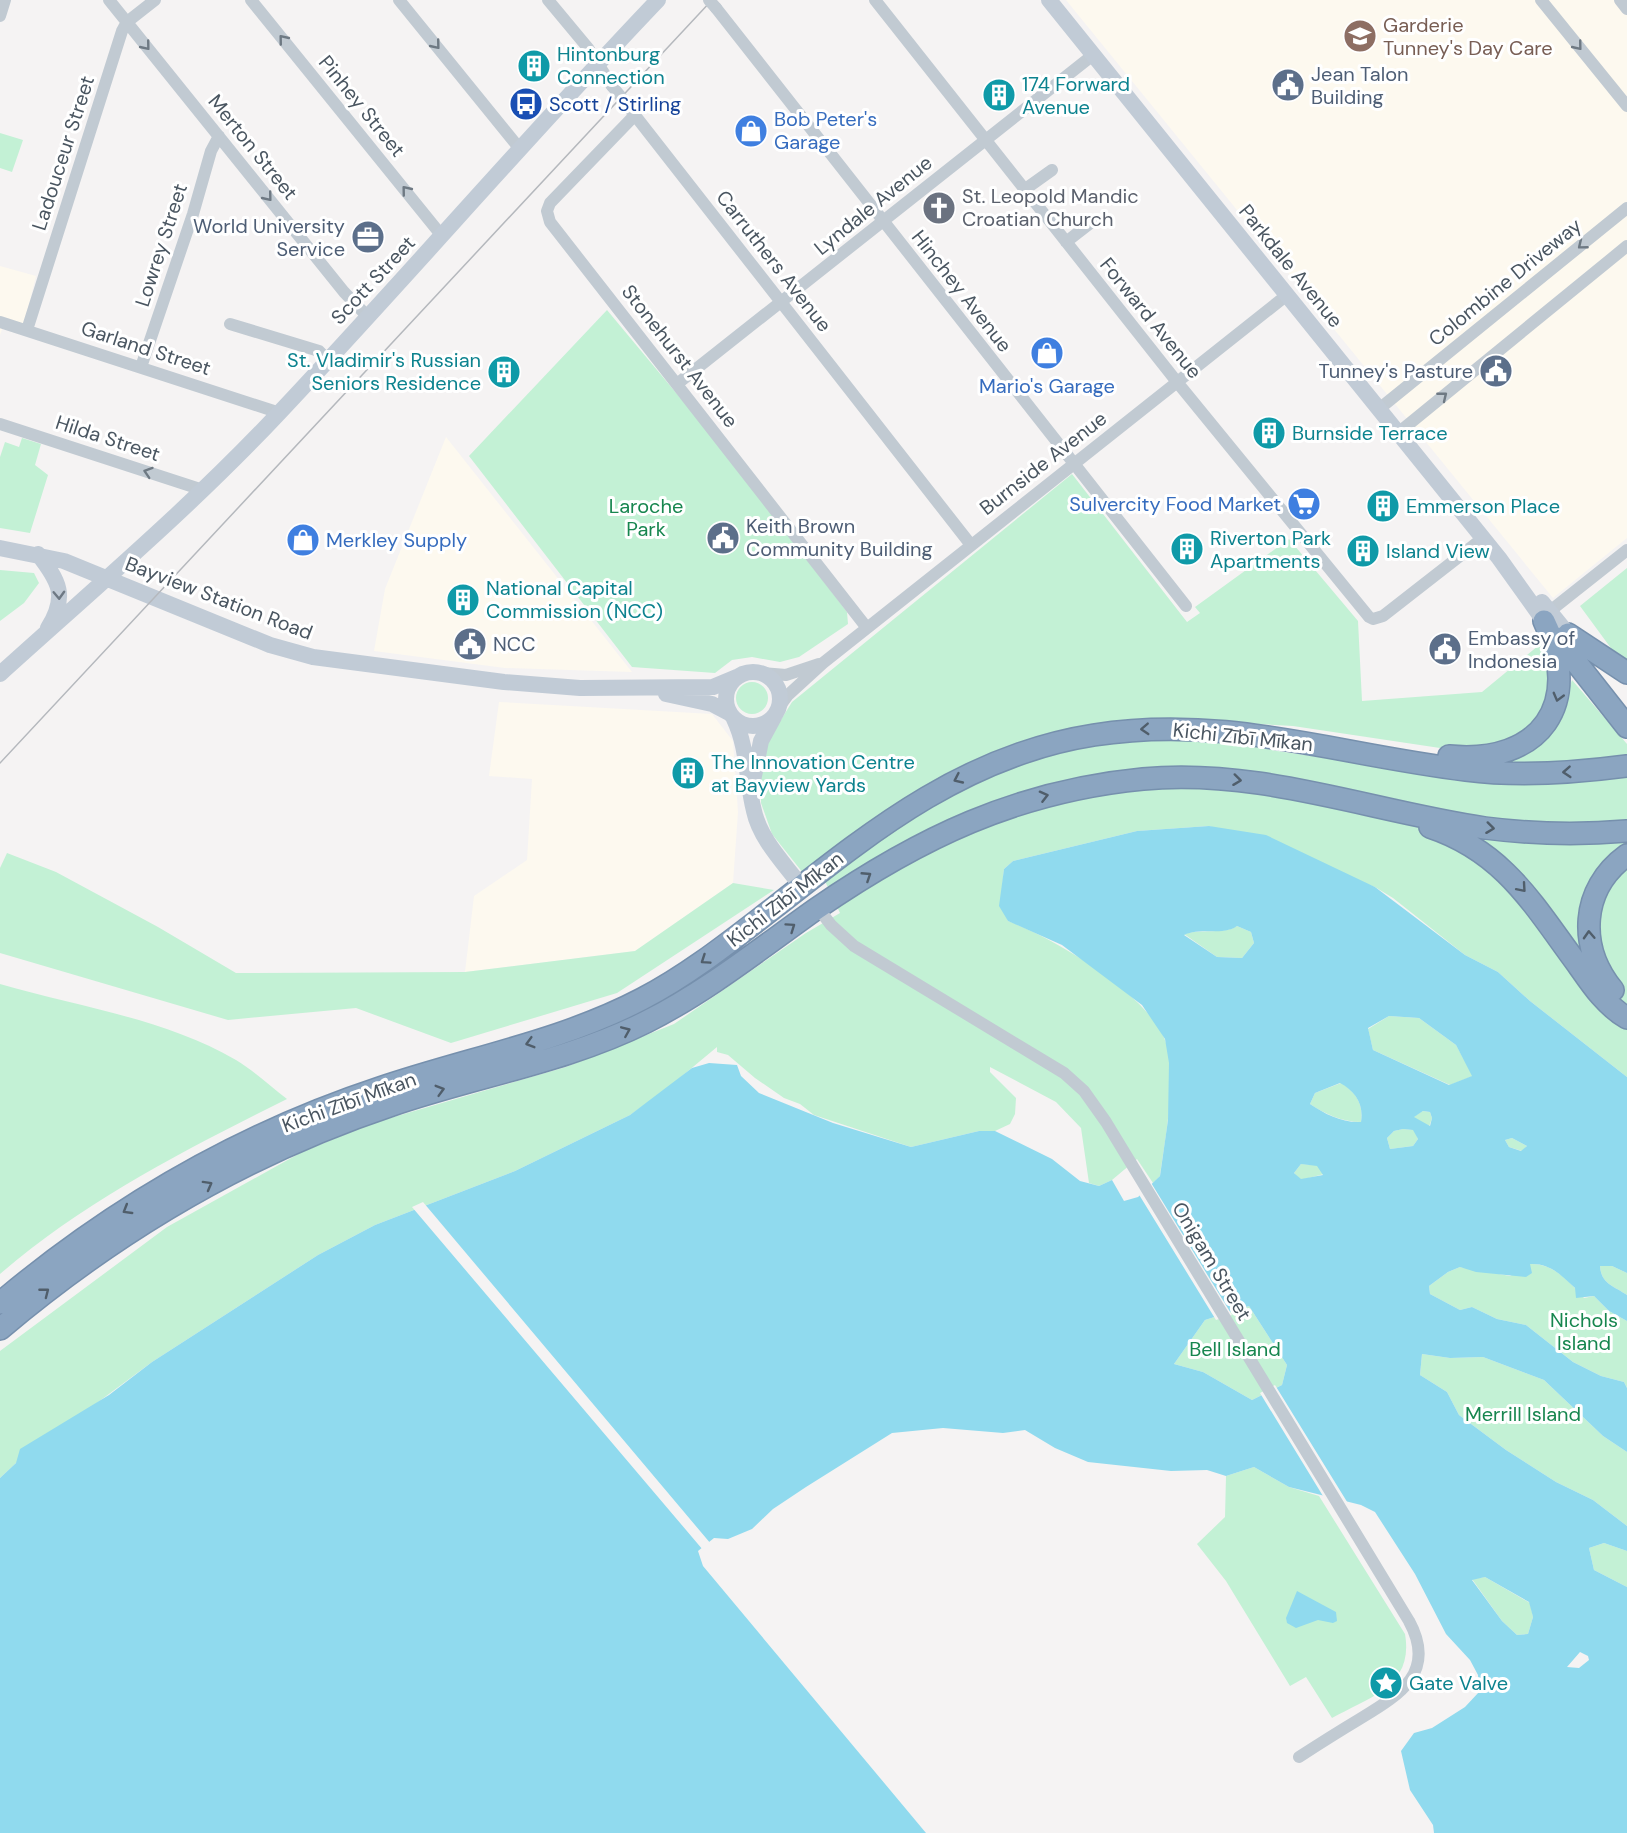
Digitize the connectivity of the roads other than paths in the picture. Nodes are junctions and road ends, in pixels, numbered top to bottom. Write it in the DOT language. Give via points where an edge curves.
graph roads {
  1 [pos="5,0"];
  2 [pos="109,0"];
  3 [pos="154,0"];
  4 [pos="251,0"];
  5 [pos="399,0"];
  6 [pos="548,0"];
  7 [pos="658,0"];
  8 [pos="875,0"];
  9 [pos="1049,0"];
  10 [pos="1541,0"];
  11 [pos="1620,0"];
  12 [pos="712,4"];
  13 [pos="1627,9"];
  14 [pos="0,16"];
  15 [pos="127,22"];
  16 [pos="1093,55"];
  17 [pos="597,64"];
  18 [pos="1627,106"];
  19 [pos="634,115"];
  20 [pos="219,136"];
  21 [pos="986,140"];
  22 [pos="519,150"];
  23 [pos="1052,170"];
  24 [pos="1024,190"];
  25 [pos="1627,208"];
  26 [pos="1093,221"];
  27 [pos="883,222"];
  28 [pos="442,236"];
  29 [pos="1066,242"];
  30 [pos="1627,246"];
  31 [pos="1287,295"];
  32 [pos="782,302"];
  33 [pos="368,317"];
  34 [pos="0,322"];
  35 [pos="230,324"];
  36 [pos="27,330"];
  37 [pos="328,360"];
  38 [pos="141,366"];
  39 [pos="1177,382"];
  40 [pos="677,384"];
  41 [pos="1379,409"];
  42 [pos="280,413"];
  43 [pos="0,424"];
  44 [pos="1398,433"];
  45 [pos="1073,464"];
  46 [pos="203,490"];
  47 [pos="1483,538"];
  48 [pos="971,545"];
  49 [pos="0,548"];
  50 [pos="1627,550"];
  51 [pos="38,554"];
  52 [pos="108,579"];
  53 [pos="1186,606"];
  54 [pos="1547,616"];
  55 [pos="867,628"];
  56 [pos="1568,634"];
  57 [pos="42,637"];
  58 [pos="823,663"];
  59 [pos="762,673"];
  60 [pos="1627,673"];
  61 [pos="0,674"];
  62 [pos="737,677"];
  63 [pos="641,689"];
  64 [pos="1627,708"];
  65 [pos="776,713"];
  66 [pos="732,716"];
  67 [pos="1627,727"];
  68 [pos="1291,739"];
  69 [pos="1626,767"];
  70 [pos="1300,789"];
  71 [pos="751,792"];
  72 [pos="1627,831"];
  73 [pos="1627,855"];
  74 [pos="801,886"];
  75 [pos="818,908"];
  76 [pos="1627,1002"];
  77 [pos="1627,1018"];
  78 [pos="379,1098"];
  79 [pos="0,1302"];
  80 [pos="0,1329"];
  81 [pos="1299,1757"];
  1 -- 14 [label="street"];
  2 -- 15 [label="street, Merton Street"];
  3 -- 15 [label="street"];
  28 -- 4 [label="street, Pinhey Street, one-way"];
  5 -- 22 [label="street, one-way"];
  6 -- 17 [label="street, Carruthers Avenue"];
  7 -- 17 [label="main road, Scott Street"];
  8 -- 21 [label="street, Forward Avenue"];
  9 -- 16 [label="main road, Parkdale Avenue"];
  10 -- 18 [label="street, one-way"];
  11 -- 13 [label="street"];
  12 -- 27 [label="street, Hinchey Avenue"];
  15 -- 20 [label="street, Merton Street, one-way"];
  15 -- 36 [label="street, Ladouceur Street"];
  16 -- 21 [label="street, Lyndale Avenue"];
  16 -- 31 [label="main road, Parkdale Avenue"];
  17 -- 19 [label="street, Carruthers Avenue, bridge"];
  17 -- 22 [label="main road, Scott Street"];
  19 -- 32 [label="street, Carruthers Avenue"];
  19 -- 40 [label="street, Stonehurst Avenue" via="552,200 547,212 550,222"];
  20 -- 33 [label="street, Merton Street, one-way"];
  20 -- 38 [label="street, Lowrey Street"];
  21 -- 24 [label="street, Forward Avenue"];
  21 -- 27 [label="street, Lyndale Avenue"];
  22 -- 28 [label="main road, Scott Street"];
  23 -- 24 [label="street"];
  24 -- 29 [label="street, Forward Avenue"];
  25 -- 41 [label="street, Colombine Driveway, one-way"];
  26 -- 29 [label="street"];
  27 -- 32 [label="street, Lyndale Avenue"];
  27 -- 45 [label="street, Hinchey Avenue"];
  28 -- 33 [label="main road, Scott Street"];
  29 -- 39 [label="street, Forward Avenue"];
  44 -- 30 [label="street, one-way"];
  31 -- 39 [label="street, Burnside Avenue"];
  31 -- 41 [label="main road, Parkdale Avenue"];
  32 -- 40 [label="street, Lyndale Avenue"];
  32 -- 48 [label="street, Carruthers Avenue"];
  33 -- 37 [label="main road, Scott Street"];
  34 -- 36 [label="street, Garland Street"];
  35 -- 37 [label="street" via="319,351"];
  36 -- 38 [label="street, Garland Street"];
  37 -- 42 [label="main road, Scott Street"];
  38 -- 42 [label="street, Garland Street"];
  39 -- 45 [label="street, Burnside Avenue"];
  39 -- 47 [label="street, Forward Avenue" via="1373,619 1383,616"];
  40 -- 55 [label="street, Stonehurst Avenue"];
  41 -- 44 [label="main road, Parkdale Avenue"];
  42 -- 46 [label="main road, Scott Street"];
  46 -- 43 [label="street, Hilda Street, one-way"];
  44 -- 47 [label="main road, Parkdale Avenue"];
  45 -- 48 [label="street, Burnside Avenue"];
  45 -- 53 [label="street, Hinchey Avenue"];
  46 -- 52 [label="main road, Scott Street"];
  47 -- 54 [label="main road, Parkdale Avenue"];
  48 -- 55 [label="street, Burnside Avenue"];
  49 -- 51 [label="main road, Bayview Station Road"];
  50 -- 54 [label="street"];
  51 -- 52 [label="main road, Bayview Station Road"];
  51 -- 57 [label="main road, one-way" via="53,574 60,595 57,613"];
  52 -- 57 [label="main road, Scott Street"];
  52 -- 63 [label="main road, Bayview Station Road" via="270,645 313,657 510,682"];
  54 -- 56 [label="main road, Parkdale Avenue"];
  54 -- 67 [label="highway"];
  54 -- 68 [label="highway, one-way" via="1560,665 1558,698 1542,728 1514,748 1459,757"];
  55 -- 58 [label="street, Burnside Avenue"];
  56 -- 60 [label="highway"];
  56 -- 64 [label="highway"];
  57 -- 61 [label="main road, Scott Street"];
  58 -- 59 [label="street, Burnside Avenue" via="786,675"];
  58 -- 65 [label="street, Burnside Avenue" via="793,690"];
  59 -- 62 [label="main road"];
  59 -- 65 [label="main road" via="780,694"];
  62 -- 63 [label="main road, Bayview Station Road" via="713,687"];
  62 -- 66 [label="main road" via="727,690 726,703"];
  63 -- 66 [label="main road, Bayview Station Road" via="703,702"];
  65 -- 66 [label="main road" via="766,723 753,726"];
  65 -- 71 [label="main road" via="761,741"];
  66 -- 71 [label="main road" via="744,746"];
  69 -- 68 [label="highway, Kichi Zībī Mīkan, one-way" via="1553,773 1483,772 1412,763"];
  68 -- 74 [label="highway, Kichi Zībī Mīkan, one-way" via="1163,728 1092,735 1019,753 927,795"];
  70 -- 72 [label="highway, Kichi Zībī Mīkan, one-way" via="1484,828 1557,834"];
  75 -- 70 [label="highway, Kichi Zībī Mīkan, one-way" via="942,832 1036,798 1102,784 1163,777 1223,778"];
  70 -- 77 [label="highway, one-way" via="1440,830 1495,861 1528,896 1604,1001"];
  71 -- 74 [label="main road" via="762,833"];
  76 -- 73 [label="highway, one-way" via="1598,969 1588,930 1592,902 1600,886"];
  74 -- 75 [label="highway"];
  74 -- 78 [label="highway, Kichi Zībī Mīkan, one-way" via="684,974 619,1010"];
  78 -- 75 [label="highway, Kichi Zībī Mīkan, one-way" via="582,1048 643,1024 692,996"];
  75 -- 81 [label="street, Onigam Street" via="838,932 863,952 1064,1073 1084,1091 1414,1630 1419,1655 1407,1686"];
  78 -- 79 [label="highway, Kichi Zībī Mīkan, one-way" via="289,1122 200,1166 70,1247"];
  80 -- 78 [label="highway, Kichi Zībī Mīkan, one-way" via="75,1269 138,1226 233,1171"];
}
